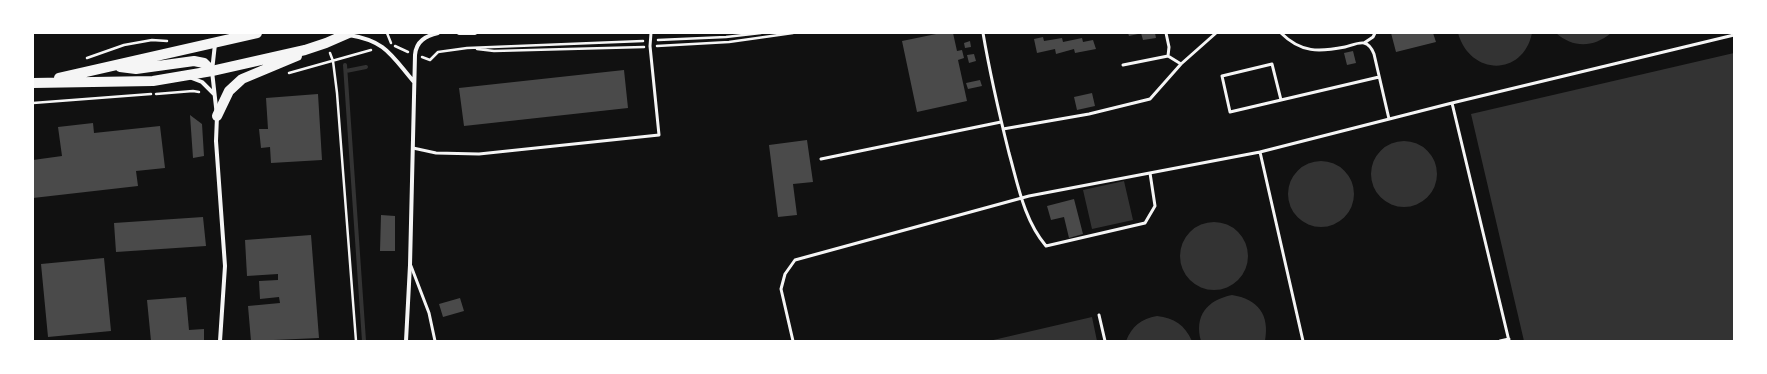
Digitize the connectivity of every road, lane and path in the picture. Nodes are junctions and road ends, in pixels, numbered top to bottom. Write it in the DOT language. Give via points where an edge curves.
graph roads {
  1 [pos="257,33"];
  2 [pos="387,33"];
  3 [pos="438,33"];
  4 [pos="459,33"];
  5 [pos="475,33"];
  6 [pos="651,33"];
  7 [pos="761,33"];
  8 [pos="793,33"];
  9 [pos="983,33"];
  10 [pos="1166,33"];
  11 [pos="1216,33"];
  12 [pos="1281,33"];
  13 [pos="1375,33"];
  14 [pos="347,34"];
  15 [pos="771,35"];
  16 [pos="1734,35"];
  17 [pos="174,41"];
  18 [pos="650,41"];
  19 [pos="326,43"];
  20 [pos="1364,43"];
  21 [pos="215,44"];
  22 [pos="392,45"];
  23 [pos="383,46"];
  24 [pos="650,46"];
  25 [pos="467,48"];
  26 [pos="305,50"];
  27 [pos="415,55"];
  28 [pos="1168,56"];
  29 [pos="82,60"];
  30 [pos="333,61"];
  31 [pos="1181,64"];
  32 [pos="1123,65"];
  33 [pos="113,66"];
  34 [pos="212,71"];
  35 [pos="283,75"];
  36 [pos="185,76"];
  37 [pos="1379,77"];
  38 [pos="414,82"];
  39 [pos="36,83"];
  40 [pos="177,92"];
  41 [pos="215,94"];
  42 [pos="1281,100"];
  43 [pos="33,103"];
  44 [pos="1452,103"];
  45 [pos="217,116"];
  46 [pos="1389,119"];
  47 [pos="1002,122"];
  48 [pos="1003,129"];
  49 [pos="413,148"];
  50 [pos="1260,152"];
  51 [pos="822,159"];
  52 [pos="1150,173"];
  53 [pos="1021,198"];
  54 [pos="410,265"];
  55 [pos="1099,315"];
  56 [pos="1509,340"];
  57 [pos="220,341"];
  58 [pos="356,341"];
  59 [pos="406,341"];
  60 [pos="435,341"];
  61 [pos="793,341"];
  62 [pos="1105,341"];
  63 [pos="1303,341"];
  64 [pos="1500,341"];
  1 -- 21 [label="main road"];
  2 -- 22 [label="path"];
  3 -- 27 [label="street" via="422,39"];
  4 -- 5 [label="street"];
  6 -- 18 [label="lane"];
  7 -- 18 [label="path"];
  8 -- 15 [label="path"];
  9 -- 47 [label="lane" via="992,86"];
  10 -- 28 [label="lane"];
  11 -- 31 [label="lane"];
  12 -- 20 [label="lane" via="1290,42 1305,50 1329,50"];
  13 -- 20 [label="lane"];
  14 -- 19 [label="main road"];
  14 -- 23 [label="street" via="363,37"];
  15 -- 24 [label="path" via="729,42"];
  16 -- 44 [label="lane"];
  17 -- 29 [label="path" via="152,40 124,45"];
  18 -- 24 [label="lane"];
  18 -- 25 [label="path"];
  19 -- 26 [label="main road"];
  19 -- 30 [label="path"];
  20 -- 37 [label="lane" via="1370,46 1374,54"];
  21 -- 33 [label="main road"];
  21 -- 34 [label="street"];
  22 -- 23 [label="path"];
  22 -- 27 [label="path"];
  23 -- 30 [label="path"];
  23 -- 38 [label="street"];
  24 -- 25 [label="path" via="494,51"];
  24 -- 49 [label="lane" via="659,134 479,154 436,153"];
  25 -- 27 [label="path" via="438,52 430,60"];
  26 -- 34 [label="main road"];
  26 -- 45 [label="main road" via="292,59 242,79 229,91"];
  27 -- 38 [label="street"];
  28 -- 31 [label="lane"];
  28 -- 32 [label="lane"];
  30 -- 35 [label="path"];
  30 -- 58 [label="path"];
  31 -- 48 [label="lane" via="1150,100"];
  33 -- 34 [label="main road" via="136,69 194,61 204,63"];
  33 -- 39 [label="main road"];
  34 -- 36 [label="main road"];
  34 -- 41 [label="street"];
  36 -- 39 [label="main road" via="153,81"];
  36 -- 41 [label="street" via="202,82"];
  37 -- 42 [label="lane"];
  37 -- 46 [label="lane"];
  38 -- 49 [label="street"];
  40 -- 43 [label="path"];
  41 -- 45 [label="street"];
  42 -- 42 [label="lane" via="1230,112 1222,76 1272,64"];
  44 -- 46 [label="lane"];
  44 -- 56 [label="lane"];
  45 -- 57 [label="street" via="216,141 225,266"];
  46 -- 50 [label="lane"];
  47 -- 48 [label="lane"];
  47 -- 51 [label="lane"];
  48 -- 53 [label="lane"];
  49 -- 54 [label="street"];
  50 -- 52 [label="lane"];
  50 -- 63 [label="lane"];
  52 -- 53 [label="lane"];
  52 -- 53 [label="lane" via="1154,206 1145,223 1046,246 1035,234"];
  53 -- 61 [label="lane" via="795,260 785,274 781,289"];
  54 -- 59 [label="street"];
  54 -- 60 [label="lane" via="429,313"];
  55 -- 62 [label="lane"];
  56 -- 64 [label="lane"];
}
